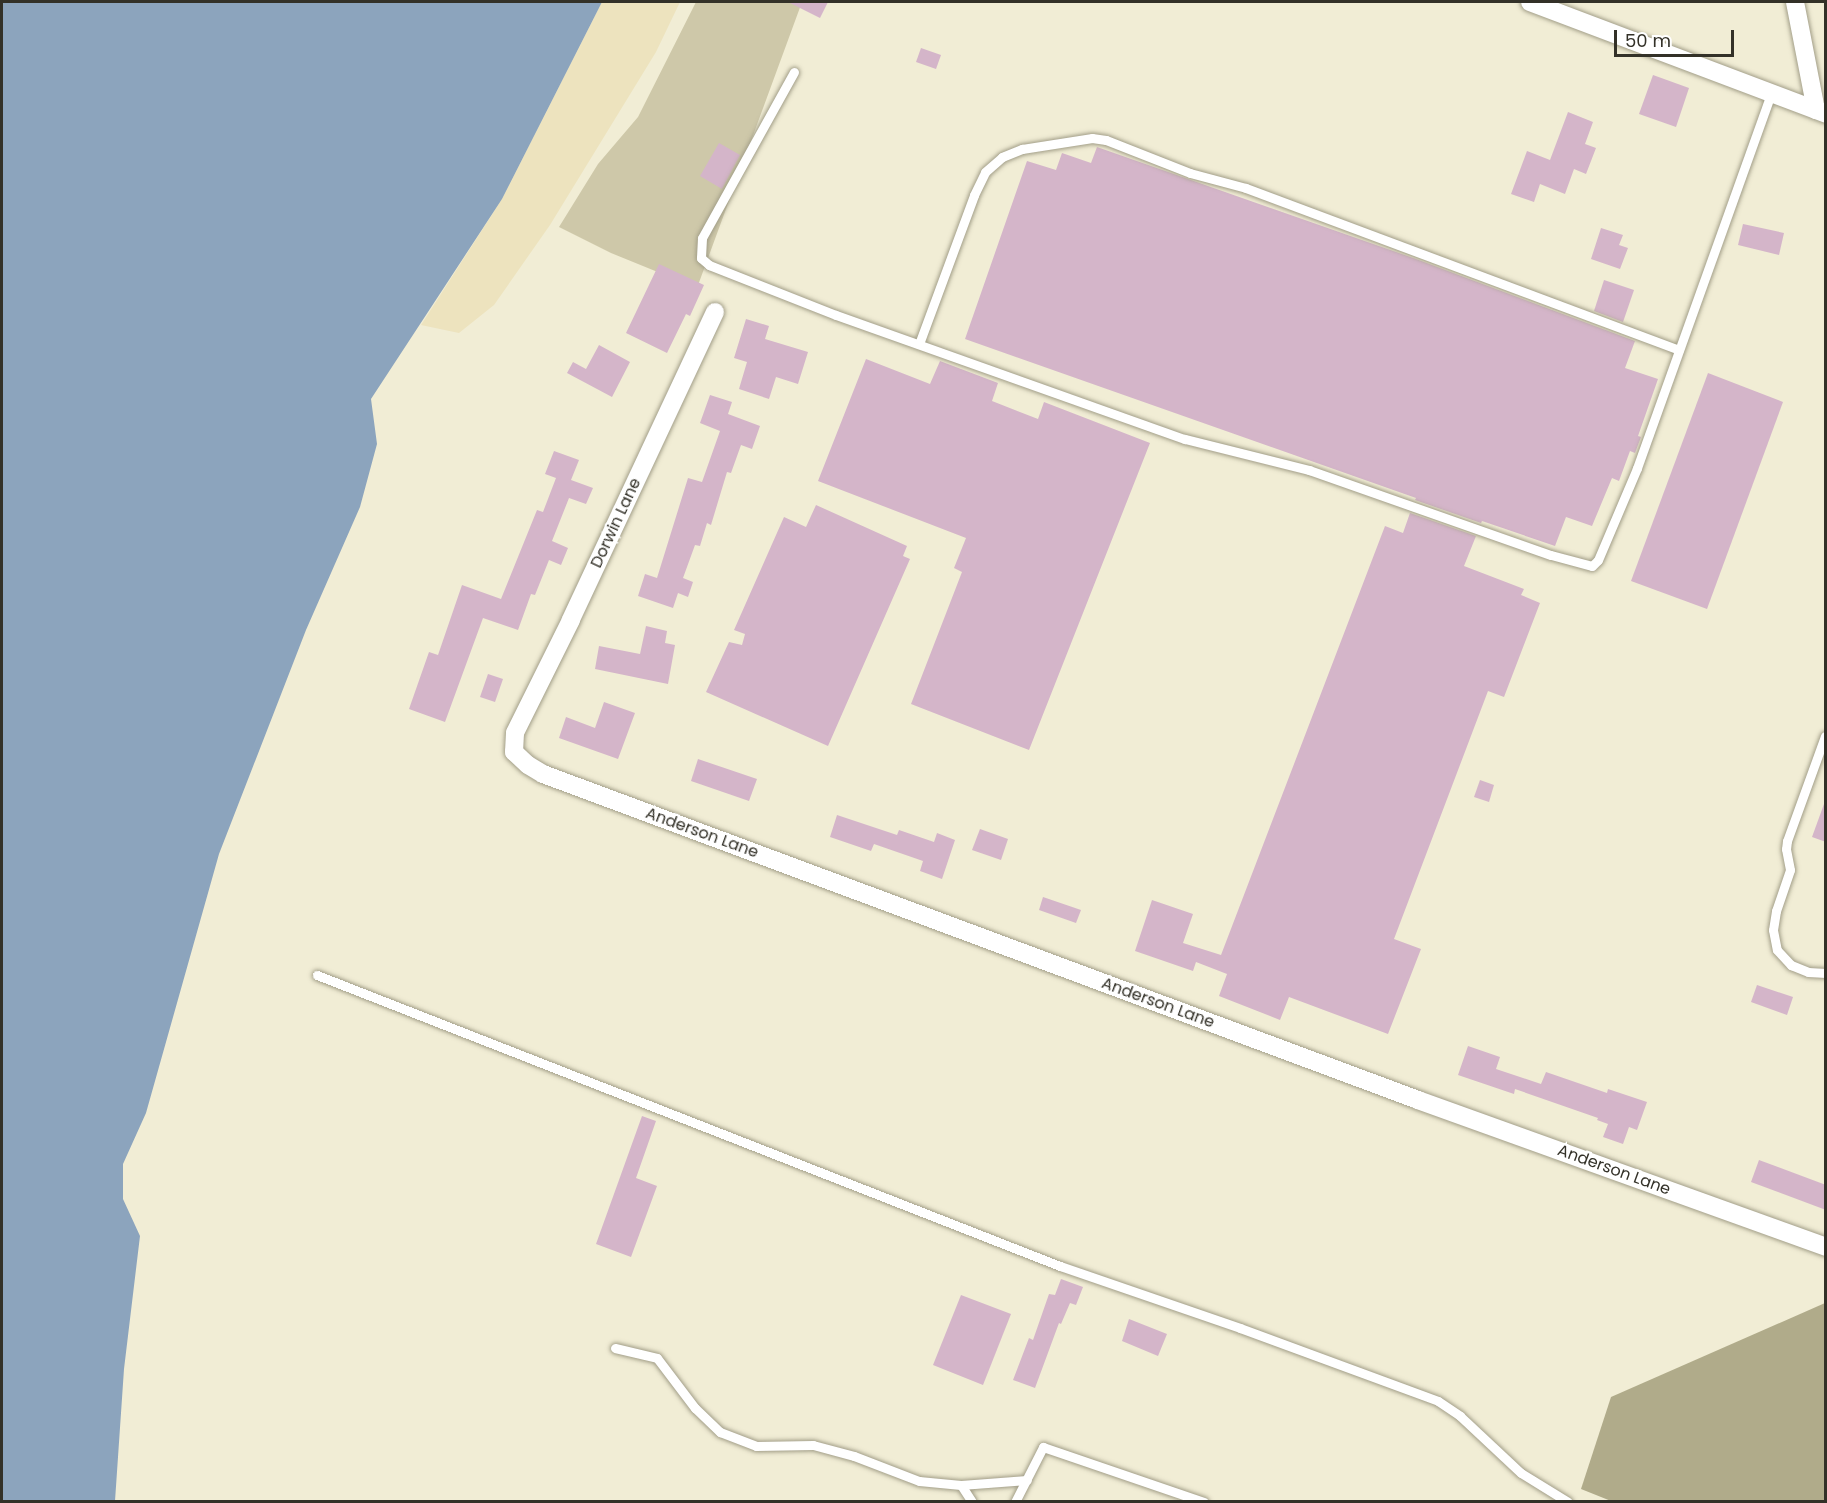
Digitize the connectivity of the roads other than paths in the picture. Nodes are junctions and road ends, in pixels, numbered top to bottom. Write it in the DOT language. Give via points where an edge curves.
graph roads {
  1 [pos="1530,2"];
  2 [pos="1795,2"];
  3 [pos="794,72"];
  4 [pos="1770,93"];
  5 [pos="1821,112"];
  6 [pos="715,312"];
  7 [pos="920,344"];
  8 [pos="1679,350"];
  9 [pos="515,733"];
  10 [pos="1825,736"];
  11 [pos="1826,973"];
  12 [pos="317,975"];
  13 [pos="1826,1247"];
  14 [pos="615,1348"];
  15 [pos="1027,1480"];
  16 [pos="961,1485"];
  17 [pos="972,1502"];
  18 [pos="1015,1502"];
  19 [pos="1204,1502"];
  20 [pos="1568,1502"];
  1 -- 4 [label="street"];
  2 -- 5 [label="street"];
  3 -- 7 [label="lane" via="702,238 701,258 732,276"];
  4 -- 5 [label="street"];
  4 -- 8 [label="lane"];
  6 -- 9 [label="street, Dorwin Lane"];
  7 -- 8 [label="lane" via="985,172 1002,157 1022,149 1092,138 1190,173 1246,188"];
  7 -- 8 [label="lane" via="1185,439 1309,470 1592,566 1599,560 1637,468"];
  9 -- 13 [label="street, Anderson Lane" via="514,752 543,774 1407,1096"];
  10 -- 11 [label="lane" via="1787,841 1790,870 1773,930 1777,950 1791,965 1808,972"];
  12 -- 20 [label="lane" via="1060,1266 1438,1401 1460,1416 1521,1473"];
  14 -- 16 [label="lane" via="657,1358 695,1408 720,1432 756,1446 813,1445 919,1481"];
  15 -- 16 [label="lane"];
  15 -- 18 [label="lane"];
  15 -- 19 [label="lane" via="1043,1447"];
  16 -- 17 [label="lane"];
}
